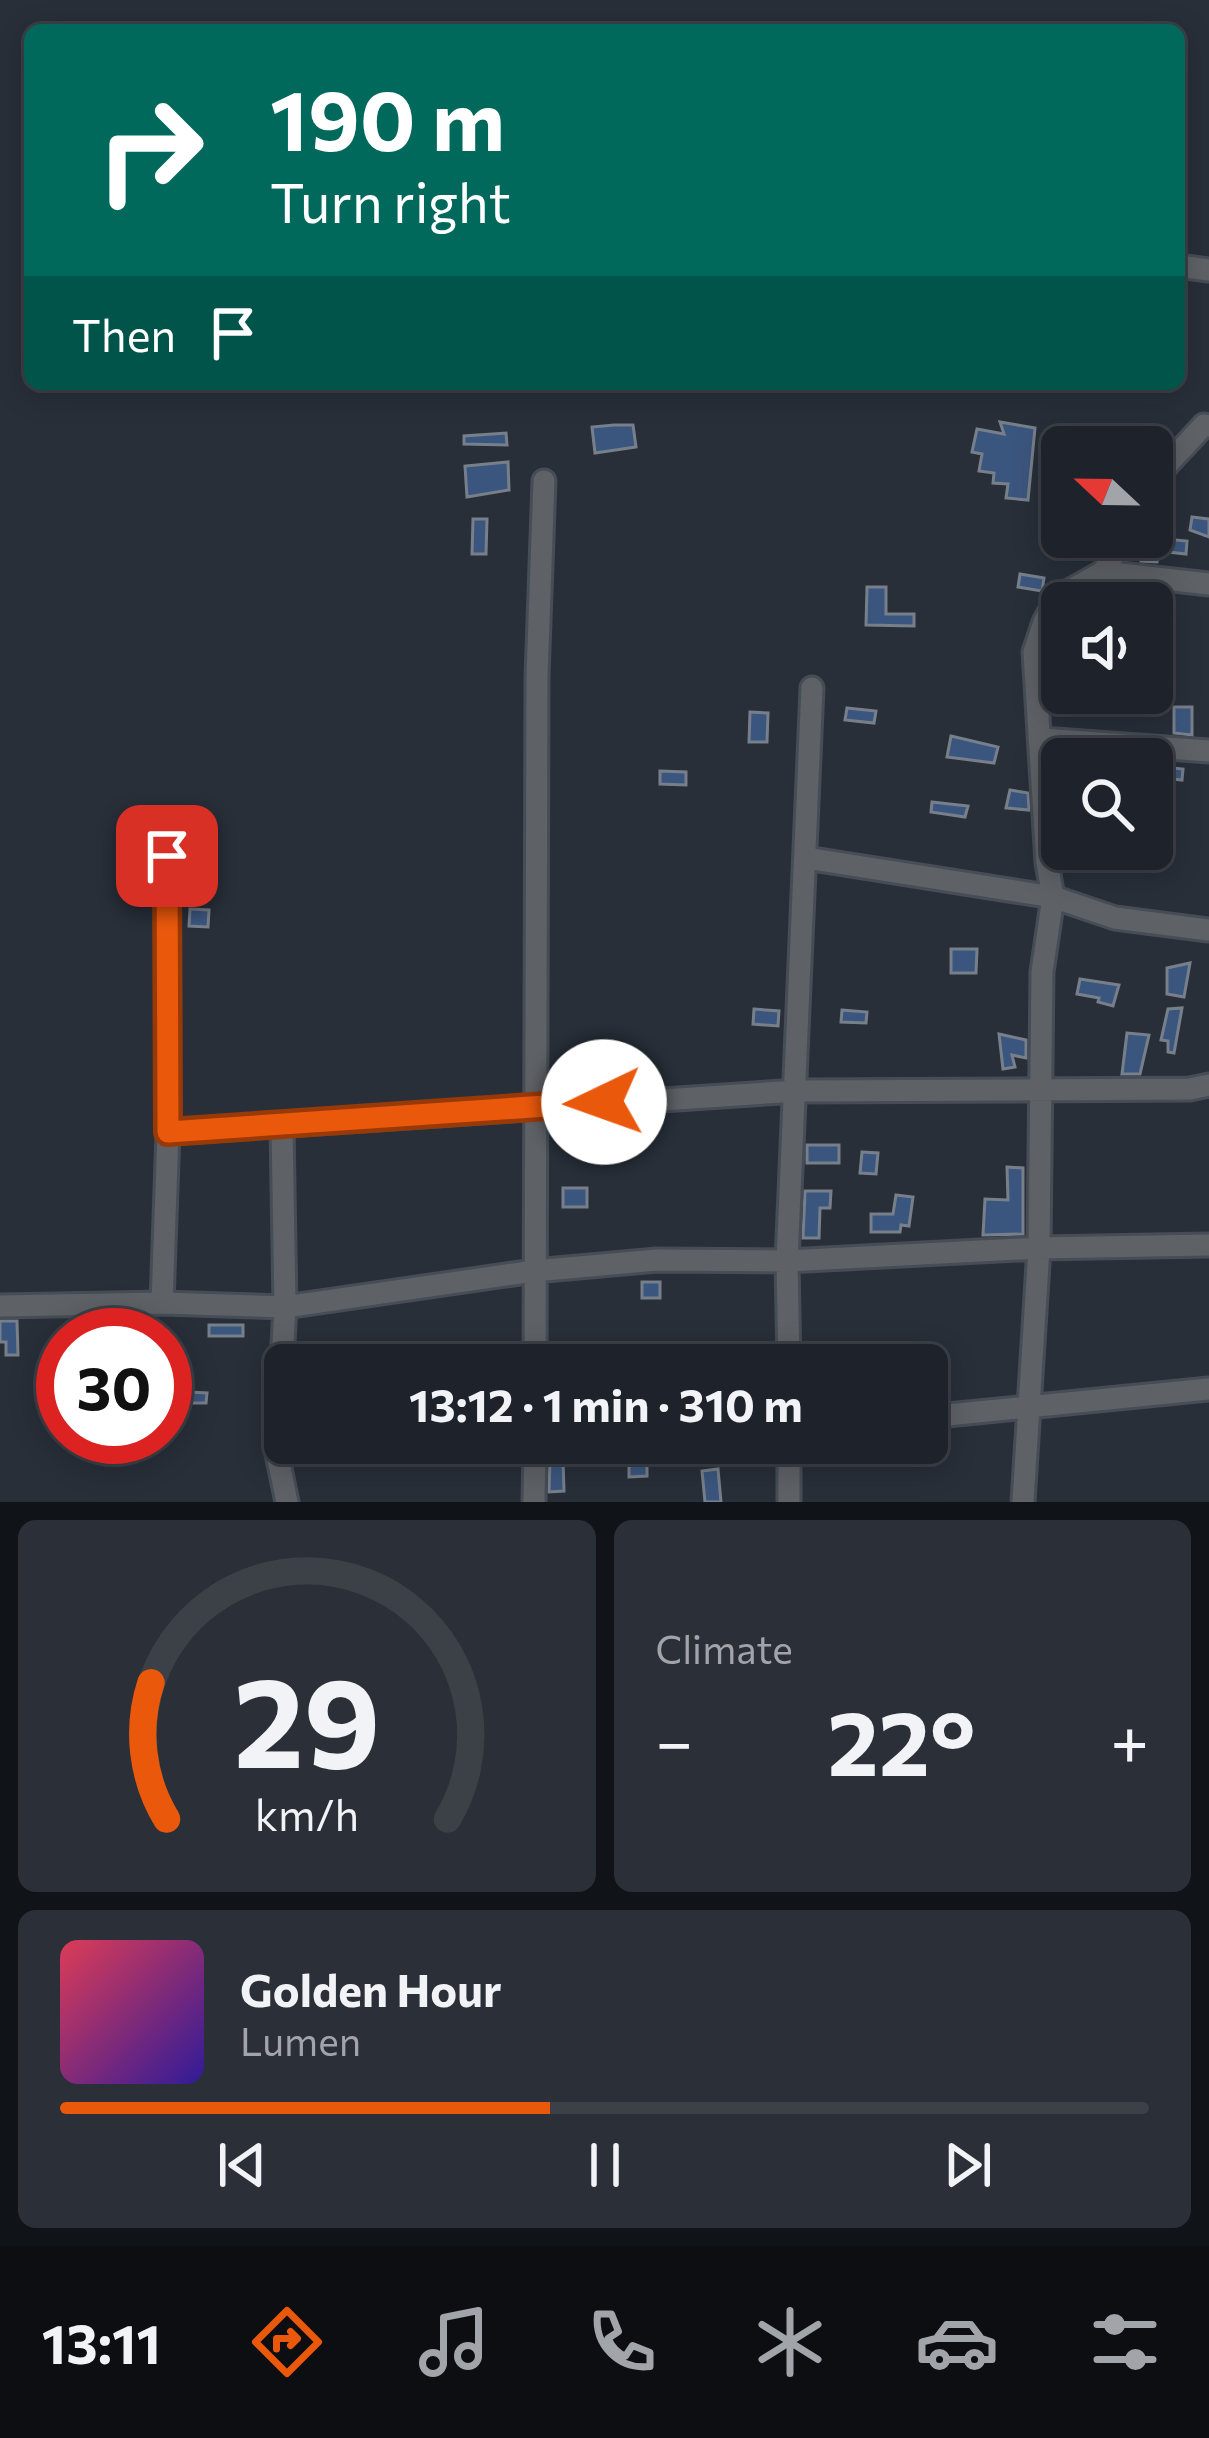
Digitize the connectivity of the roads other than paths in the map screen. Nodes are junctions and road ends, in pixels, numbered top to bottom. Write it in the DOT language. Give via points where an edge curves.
graph roads {
  1 [pos="1209,427"];
  2 [pos="1173,458"];
  3 [pos="544,481"];
  4 [pos="1111,558"];
  5 [pos="1103,572"];
  6 [pos="1209,584"];
  7 [pos="812,688"];
  8 [pos="1042,738"];
  9 [pos="1173,748"];
  10 [pos="1209,751"];
  11 [pos="167,856"];
  12 [pos="806,858"];
  13 [pos="1048,870"];
  14 [pos="1053,897"];
  15 [pos="1209,930"];
  16 [pos="1209,1085"];
  17 [pos="1038,1089"];
  18 [pos="797,1090"];
  19 [pos="533,1107"];
  20 [pos="283,1126"];
  21 [pos="168,1132"];
  22 [pos="1209,1245"];
  23 [pos="1039,1248"];
  24 [pos="788,1261"];
  25 [pos="534,1271"];
  26 [pos="162,1303"];
  27 [pos="0,1306"];
  28 [pos="285,1307"];
  29 [pos="283,1344"];
  30 [pos="535,1344"];
  31 [pos="789,1344"];
  32 [pos="1209,1389"];
  33 [pos="1029,1407"];
  34 [pos="948,1415"];
  35 [pos="279,1464"];
  36 [pos="535,1464"];
  37 [pos="789,1464"];
  38 [pos="287,1502"];
  39 [pos="535,1502"];
  40 [pos="789,1502"];
  41 [pos="1023,1502"];
  1 -- 2 [label="street"];
  3 -- 19 [label="street"];
  4 -- 5 [label="street"];
  5 -- 6 [label="street"];
  5 -- 8 [label="street" via="1058,597 1044,622 1034,652"];
  7 -- 12 [label="street"];
  9 -- 10 [label="street"];
  11 -- 21 [label="street"];
  12 -- 14 [label="street"];
  12 -- 18 [label="street"];
  13 -- 14 [label="street"];
  14 -- 15 [label="street" via="1115,918"];
  14 -- 17 [label="street"];
  16 -- 17 [label="street"];
  17 -- 18 [label="street"];
  17 -- 23 [label="street"];
  18 -- 19 [label="street"];
  18 -- 24 [label="street"];
  19 -- 20 [label="street"];
  19 -- 25 [label="street"];
  20 -- 21 [label="street"];
  20 -- 28 [label="street"];
  21 -- 26 [label="street"];
  22 -- 23 [label="street"];
  23 -- 24 [label="street"];
  23 -- 33 [label="street"];
  24 -- 25 [label="street" via="657,1260"];
  24 -- 31 [label="street"];
  25 -- 28 [label="street"];
  25 -- 30 [label="street"];
  26 -- 27 [label="street"];
  26 -- 28 [label="street"];
  28 -- 29 [label="street"];
  32 -- 33 [label="street"];
  33 -- 34 [label="street"];
  33 -- 41 [label="street"];
  35 -- 38 [label="street"];
  36 -- 39 [label="street"];
  37 -- 40 [label="street"];
}
